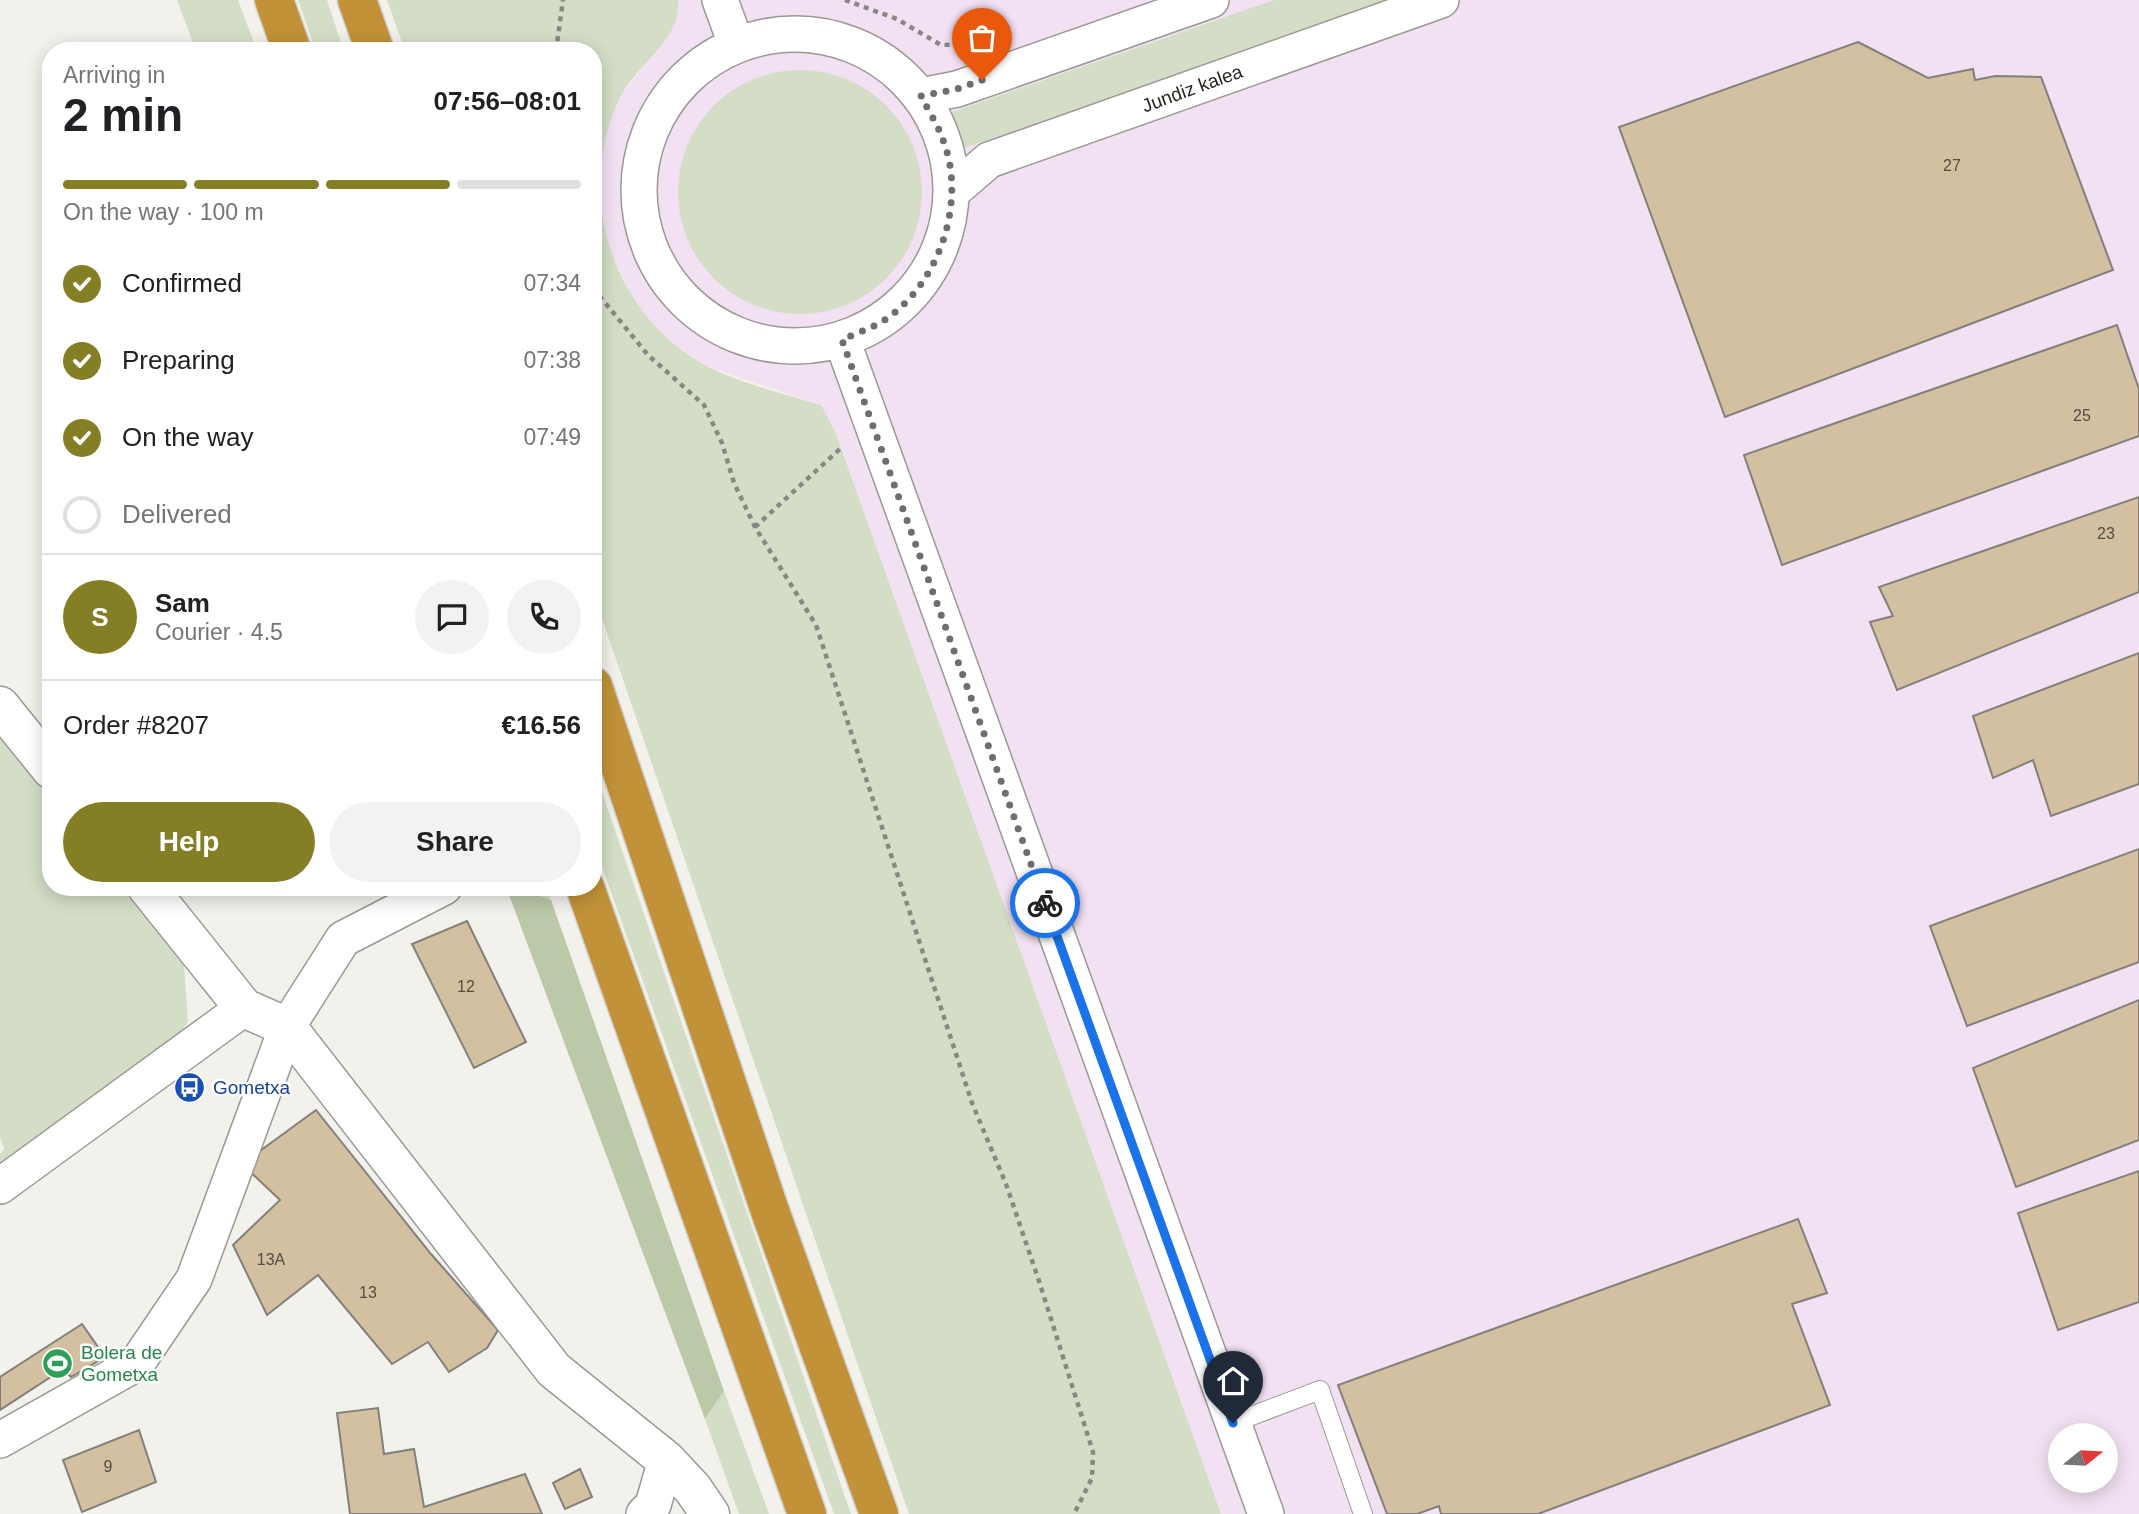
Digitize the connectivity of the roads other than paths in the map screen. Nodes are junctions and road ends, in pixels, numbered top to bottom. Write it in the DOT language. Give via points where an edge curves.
graph roads {
  1 [pos="274,0"];
  2 [pos="357,0"];
  3 [pos="720,0"];
  4 [pos="1210,0"];
  5 [pos="1441,0"];
  6 [pos="289,42"];
  7 [pos="372,42"];
  8 [pos="736,44"];
  9 [pos="921,96"];
  10 [pos="952,192"];
  11 [pos="842,340"];
  12 [pos="0,706"];
  13 [pos="602,713"];
  14 [pos="42,758"];
  15 [pos="153,896"];
  16 [pos="427,896"];
  17 [pos="588,896"];
  18 [pos="244,1007"];
  19 [pos="287,1027"];
  20 [pos="0,1185"];
  21 [pos="1233,1423"];
  22 [pos="0,1440"];
  23 [pos="666,1460"];
  24 [pos="644,1514"];
  25 [pos="710,1514"];
  26 [pos="807,1514"];
  27 [pos="880,1514"];
  28 [pos="1266,1514"];
  29 [pos="1363,1514"];
  1 -- 6 [label="highway"];
  2 -- 7 [label="highway"];
  3 -- 8 [label="street"];
  4 -- 9 [label="street" via="957,89"];
  5 -- 10 [label="street, Jundiz kalea" via="989,160"];
  8 -- 9 [label="street" via="786,33 837,39 884,60"];
  8 -- 11 [label="street" via="691,72 658,114 640,164 641,217 659,267 692,309 738,336 790,348"];
  9 -- 10 [label="street" via="944,141"];
  10 -- 11 [label="street" via="944,240 921,284 886,318"];
  11 -- 21 [label="street"];
  12 -- 14 [label="street"];
  13 -- 27 [label="highway" via="770,1211"];
  15 -- 18 [label="street"];
  16 -- 19 [label="street" via="343,939"];
  17 -- 26 [label="highway"];
  18 -- 19 [label="street"];
  18 -- 20 [label="street"];
  19 -- 22 [label="street" via="194,1279 138,1363"];
  19 -- 23 [label="street" via="554,1370"];
  21 -- 28 [label="street"];
  21 -- 29 [label="lane" via="1320,1391"];
  23 -- 24 [label="street" via="653,1505"];
  23 -- 25 [label="street"];
}
